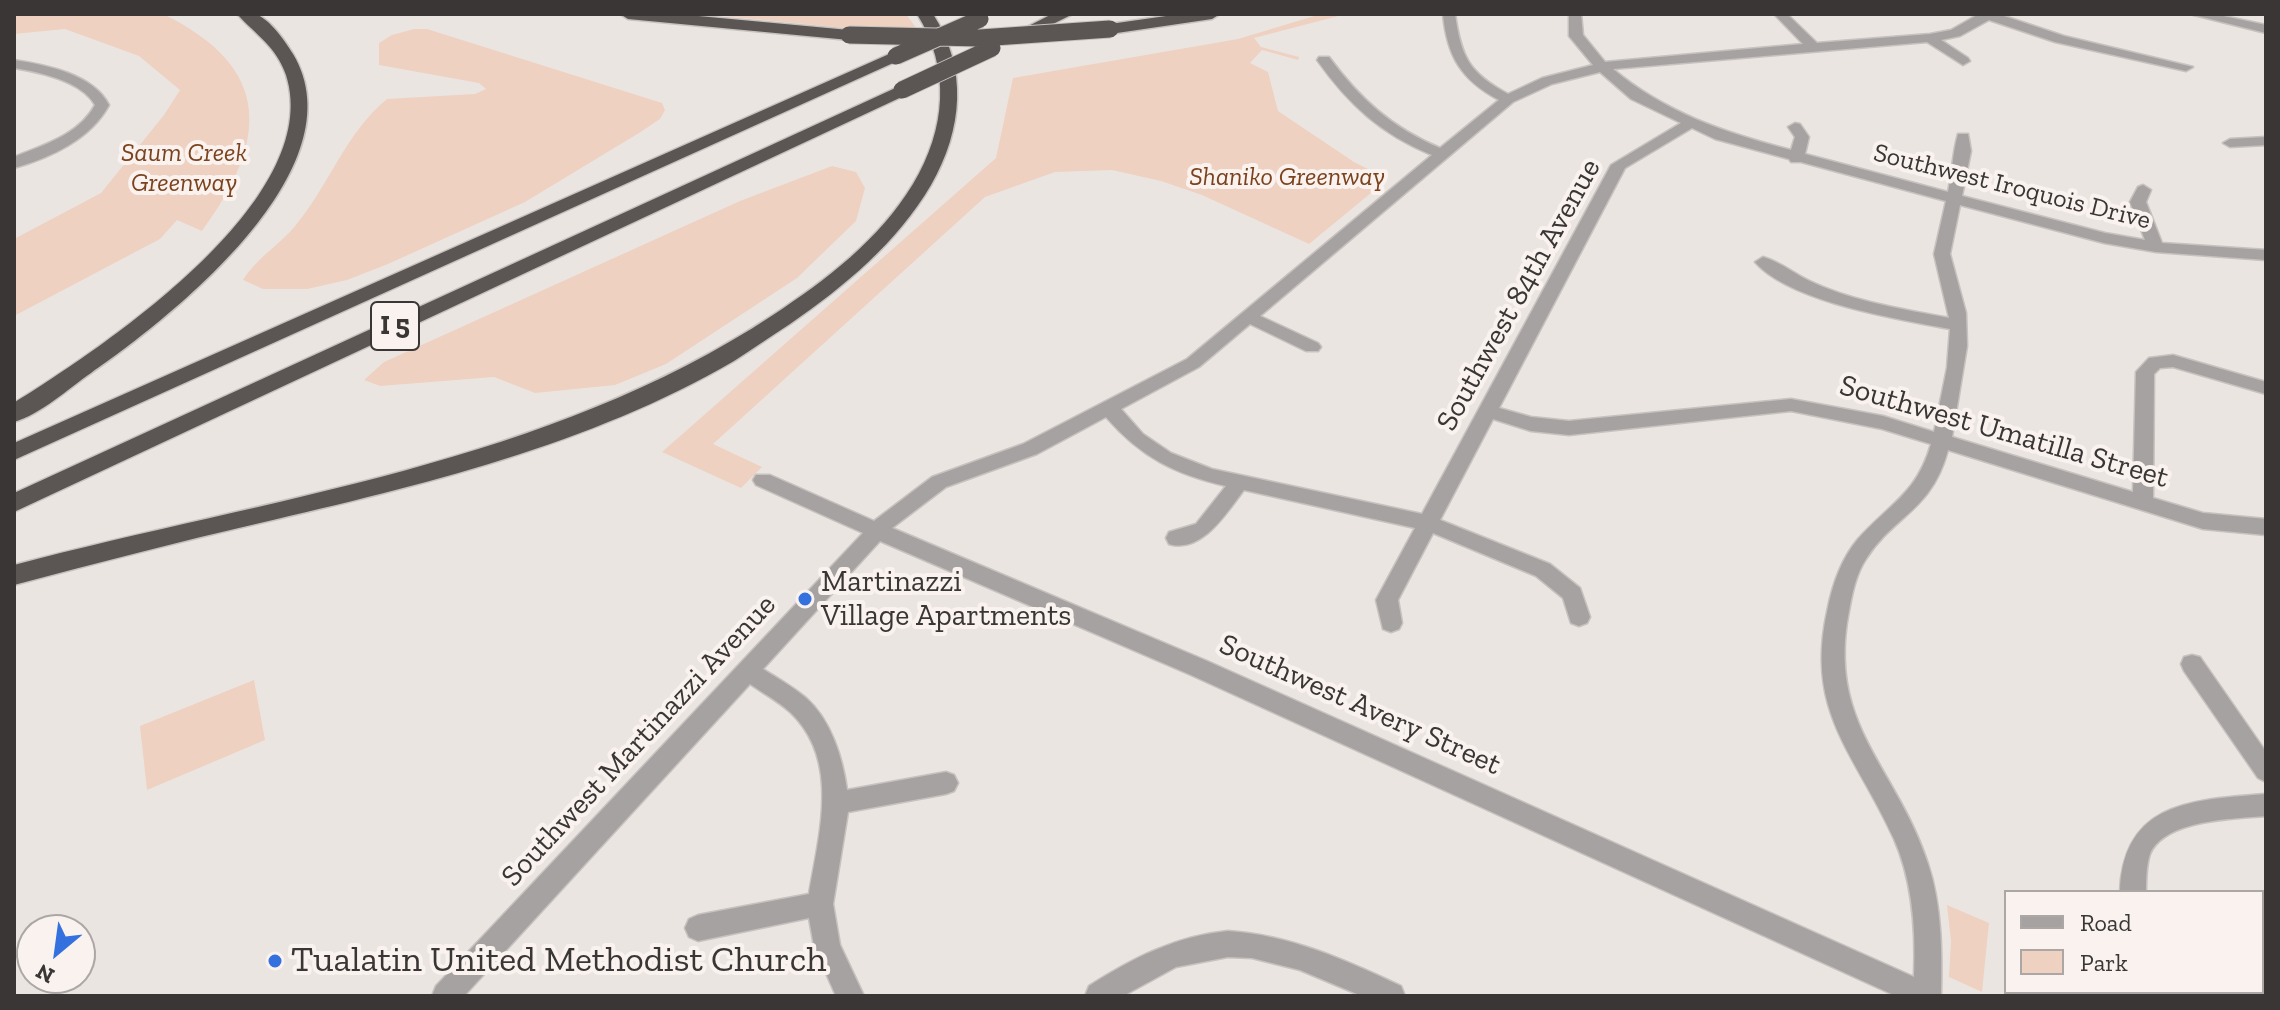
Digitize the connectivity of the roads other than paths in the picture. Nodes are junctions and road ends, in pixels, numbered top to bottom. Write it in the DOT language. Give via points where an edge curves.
graph roads {
  1 [pos="245,14"];
  2 [pos="628,14"];
  3 [pos="925,14"];
  4 [pos="1065,14"];
  5 [pos="1212,14"];
  6 [pos="1449,14"];
  7 [pos="1575,14"];
  8 [pos="1780,14"];
  9 [pos="1989,14"];
  10 [pos="2196,14"];
  11 [pos="985,16"];
  12 [pos="2266,29"];
  13 [pos="1930,38"];
  14 [pos="1815,49"];
  15 [pos="1324,60"];
  16 [pos="1963,61"];
  17 [pos="14,64"];
  18 [pos="1601,66"];
  19 [pos="2186,67"];
  20 [pos="1508,99"];
  21 [pos="1691,123"];
  22 [pos="1795,127"];
  23 [pos="1963,137"];
  24 [pos="2266,141"];
  25 [pos="2230,143"];
  26 [pos="1442,154"];
  27 [pos="1796,159"];
  28 [pos="14,163"];
  29 [pos="2143,190"];
  30 [pos="1954,199"];
  31 [pos="2156,247"];
  32 [pos="2266,255"];
  33 [pos="1763,262"];
  34 [pos="1249,317"];
  35 [pos="1958,325"];
  36 [pos="1312,347"];
  37 [pos="2266,388"];
  38 [pos="1110,409"];
  39 [pos="1487,411"];
  40 [pos="14,414"];
  41 [pos="1942,441"];
  42 [pos="14,452"];
  43 [pos="763,480"];
  44 [pos="1239,483"];
  45 [pos="14,503"];
  46 [pos="2143,504"];
  47 [pos="1427,523"];
  48 [pos="2266,527"];
  49 [pos="875,530"];
  50 [pos="1176,538"];
  51 [pos="14,575"];
  52 [pos="1579,617"];
  53 [pos="1391,623"];
  54 [pos="2192,664"];
  55 [pos="749,671"];
  56 [pos="2266,771"];
  57 [pos="946,783"];
  58 [pos="837,803"];
  59 [pos="2266,805"];
  60 [pos="2133,890"];
  61 [pos="820,904"];
  62 [pos="698,928"];
  63 [pos="446,996"];
  64 [pos="850,996"];
  65 [pos="1099,996"];
  66 [pos="1391,996"];
  67 [pos="1927,996"];
  1 -- 40 [label="highway" via="278,43 298,85 295,132 269,193 233,240 174,299"];
  2 -- 5 [label="highway, bridge" via="849,35 980,38 1110,29"];
  3 -- 51 [label="highway" via="945,52 951,88 947,126 934,163 905,211 862,258 762,334 634,401 527,441"];
  4 -- 45 [label="highway, I 5, bridge"];
  6 -- 20 [label="street" via="1452,49 1460,63"];
  7 -- 18 [label="street, Southwest Iroquois Drive" via="1576,36"];
  8 -- 14 [label="street"];
  9 -- 13 [label="street, Southwest Martinazzi Avenue" via="1955,33"];
  9 -- 19 [label="street" via="2060,39"];
  10 -- 12 [label="street"];
  11 -- 42 [label="highway, I 5, bridge"];
  13 -- 14 [label="street, Southwest Martinazzi Avenue"];
  13 -- 16 [label="street"];
  14 -- 18 [label="street, Southwest Martinazzi Avenue"];
  15 -- 26 [label="street" via="1368,115"];
  17 -- 28 [label="street" via="42,69 95,92 102,105 79,130"];
  18 -- 20 [label="street, Southwest Martinazzi Avenue"];
  18 -- 21 [label="street, Southwest Iroquois Drive" via="1636,96"];
  20 -- 26 [label="street, Southwest Martinazzi Avenue"];
  21 -- 27 [label="street, Southwest Iroquois Drive"];
  21 -- 39 [label="street, Southwest 84th Avenue" via="1619,165"];
  22 -- 27 [label="street" via="1802,137"];
  23 -- 30 [label="street"];
  24 -- 25 [label="street"];
  26 -- 34 [label="street, Southwest Martinazzi Avenue"];
  27 -- 30 [label="street, Southwest Iroquois Drive"];
  29 -- 31 [label="street" via="2138,202"];
  30 -- 31 [label="street, Southwest Iroquois Drive"];
  30 -- 35 [label="street" via="1942,268"];
  31 -- 32 [label="street, Southwest Iroquois Drive"];
  33 -- 35 [label="street" via="1789,281 1833,296"];
  34 -- 36 [label="street"];
  34 -- 38 [label="street, Southwest Martinazzi Avenue" via="1193,363"];
  35 -- 41 [label="street"];
  37 -- 46 [label="street" via="2173,361 2155,362 2145,372"];
  38 -- 44 [label="street" via="1136,439 1164,458"];
  38 -- 49 [label="street, Southwest Martinazzi Avenue" via="1030,449 939,482"];
  39 -- 41 [label="street, Southwest Umatilla Street" via="1569,428 1791,405"];
  39 -- 47 [label="street, Southwest 84th Avenue"];
  41 -- 46 [label="street, Southwest Umatilla Street"];
  41 -- 67 [label="street" via="1919,496 1865,544 1849,568 1831,651 1832,683 1845,726 1916,863 1929,934"];
  43 -- 49 [label="street, Southwest Avery Street"];
  44 -- 47 [label="street"];
  44 -- 50 [label="street" via="1203,529"];
  46 -- 48 [label="street, Southwest Umatilla Street" via="2203,521"];
  47 -- 52 [label="street" via="1543,570 1572,594"];
  47 -- 53 [label="street, Southwest 84th Avenue" via="1387,600"];
  49 -- 55 [label="street, Southwest Martinazzi Avenue"];
  49 -- 67 [label="street, Southwest Avery Street" via="1199,668"];
  54 -- 56 [label="street"];
  55 -- 58 [label="street" via="799,706 818,732 832,767"];
  55 -- 63 [label="street, Southwest Martinazzi Avenue"];
  57 -- 58 [label="street"];
  58 -- 61 [label="street"];
  59 -- 60 [label="street" via="2202,811 2165,825 2143,843"];
  61 -- 62 [label="street"];
  61 -- 64 [label="street" via="827,946"];
  65 -- 66 [label="street" via="1144,967 1204,946 1256,946 1309,961"];
}
